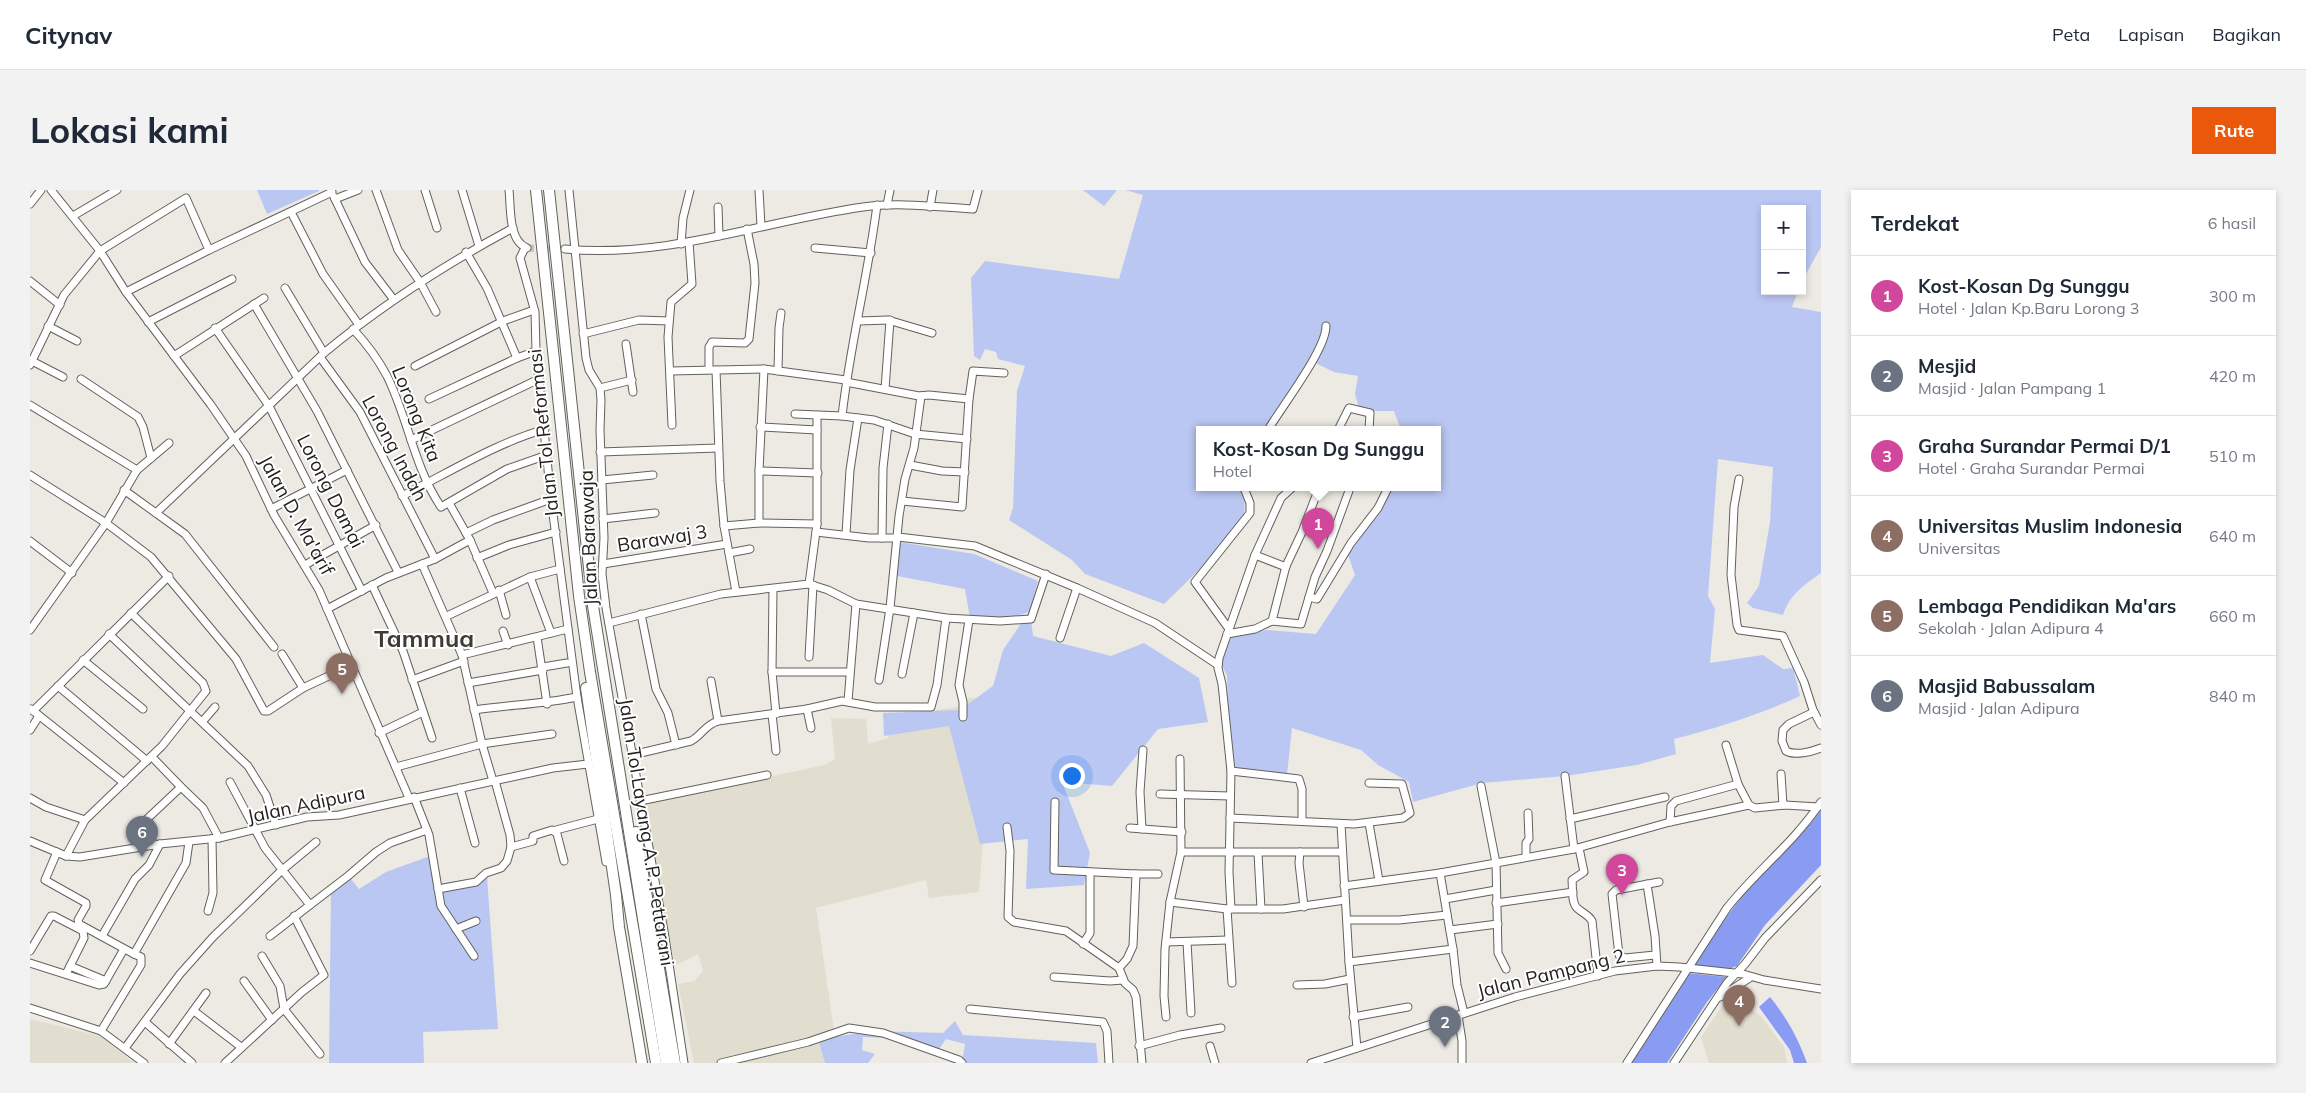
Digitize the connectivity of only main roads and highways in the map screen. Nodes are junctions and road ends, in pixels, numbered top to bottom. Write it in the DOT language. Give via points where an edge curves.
graph roads {
  1 [pos="536,190"];
  2 [pos="549,190"];
  3 [pos="579,596"];
  4 [pos="593,606"];
  5 [pos="590,672"];
  6 [pos="608,697"];
  7 [pos="642,1063"];
  8 [pos="656,1063"];
  9 [pos="666,1063"];
  10 [pos="675,1063"];
  1 -- 3 [label="highway, Jalan Tol Reformasi"];
  2 -- 4 [label="highway, Jalan Tol Reformasi"];
  3 -- 5 [label="highway, Jalan Tol Reformasi"];
  3 -- 7 [label="highway" via="585,679 619,927"];
  4 -- 6 [label="highway, Jalan Tol Layang A.P. Pettarani"];
  5 -- 8 [label="highway, Jalan Tol Layang A.P. Pettarani"];
  6 -- 9 [label="highway, Jalan Tol Layang A.P. Pettarani"];
  6 -- 10 [label="highway" via="642,860"];
}
